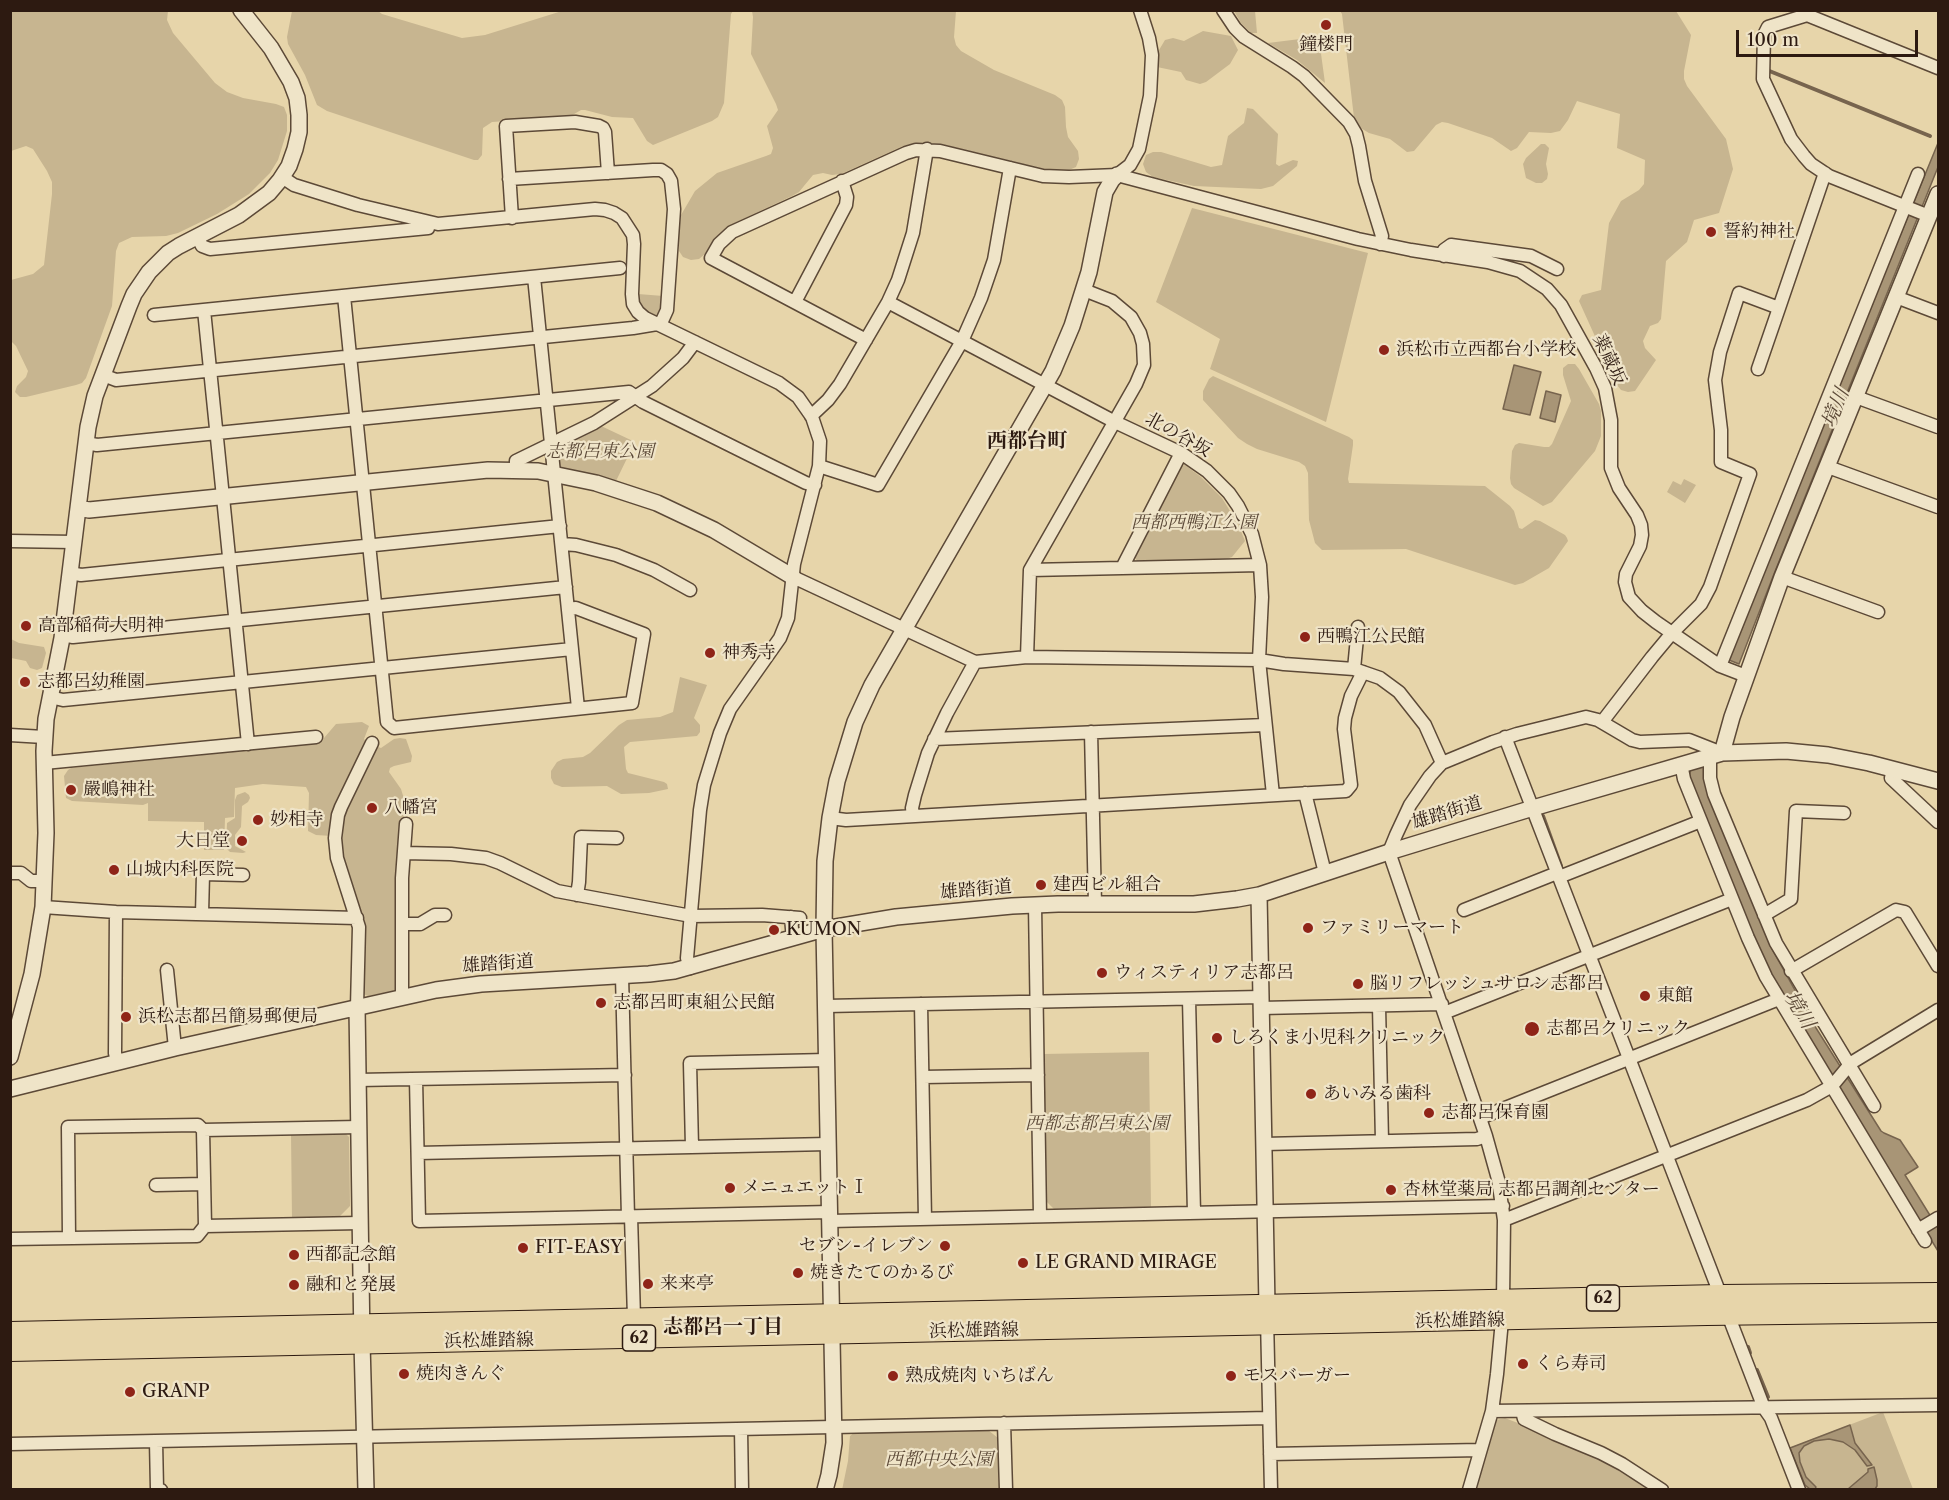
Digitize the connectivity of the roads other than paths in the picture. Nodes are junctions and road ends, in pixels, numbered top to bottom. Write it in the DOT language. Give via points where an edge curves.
graph roads {
  1 [pos="241,10"];
  2 [pos="1140,10"];
  3 [pos="1224,10"];
  4 [pos="1938,68"];
  5 [pos="927,149"];
  6 [pos="1010,168"];
  7 [pos="608,172"];
  8 [pos="1824,173"];
  9 [pos="1918,174"];
  10 [pos="1117,175"];
  11 [pos="282,177"];
  12 [pos="509,179"];
  13 [pos="842,181"];
  14 [pos="1938,197"];
  15 [pos="1907,207"];
  16 [pos="1926,215"];
  17 [pos="512,218"];
  18 [pos="429,222"];
  19 [pos="197,236"];
  20 [pos="1380,244"];
  21 [pos="1443,256"];
  22 [pos="620,268"];
  23 [pos="1557,269"];
  24 [pos="534,277"];
  25 [pos="1084,290"];
  26 [pos="344,296"];
  27 [pos="1896,297"];
  28 [pos="795,302"];
  29 [pos="888,302"];
  30 [pos="1779,308"];
  31 [pos="204,310"];
  32 [pos="1938,313"];
  33 [pos="154,315"];
  34 [pos="657,324"];
  35 [pos="541,337"];
  36 [pos="866,340"];
  37 [pos="962,341"];
  38 [pos="695,342"];
  39 [pos="350,357"];
  40 [pos="1758,369"];
  41 [pos="210,370"];
  42 [pos="103,375"];
  43 [pos="1046,385"];
  44 [pos="636,397"];
  45 [pos="1856,397"];
  46 [pos="547,400"];
  47 [pos="811,416"];
  48 [pos="356,419"];
  49 [pos="1115,422"];
  50 [pos="1938,427"];
  51 [pos="216,433"];
  52 [pos="86,443"];
  53 [pos="552,445"];
  54 [pos="1180,453"];
  55 [pos="819,466"];
  56 [pos="1827,467"];
  57 [pos="516,469"];
  58 [pos="554,473"];
  59 [pos="363,482"];
  60 [pos="814,485"];
  61 [pos="223,496"];
  62 [pos="1938,507"];
  63 [pos="78,508"];
  64 [pos="560,526"];
  65 [pos="10,542"];
  66 [pos="74,542"];
  67 [pos="562,544"];
  68 [pos="369,546"];
  69 [pos="229,560"];
  70 [pos="1260,565"];
  71 [pos="1122,568"];
  72 [pos="1030,570"];
  73 [pos="70,573"];
  74 [pos="793,577"];
  75 [pos="1782,577"];
  76 [pos="566,587"];
  77 [pos="690,590"];
  78 [pos="375,606"];
  79 [pos="568,609"];
  80 [pos="1878,612"];
  81 [pos="235,620"];
  82 [pos="1358,627"];
  83 [pos="903,630"];
  84 [pos="1672,633"];
  85 [pos="62,635"];
  86 [pos="572,649"];
  87 [pos="1028,657"];
  88 [pos="1259,660"];
  89 [pos="975,662"];
  90 [pos="1720,666"];
  91 [pos="382,668"];
  92 [pos="1358,670"];
  93 [pos="1746,676"];
  94 [pos="241,682"];
  95 [pos="50,697"];
  96 [pos="578,708"];
  97 [pos="1602,722"];
  98 [pos="1265,725"];
  99 [pos="1091,732"];
  100 [pos="10,735"];
  101 [pos="44,737"];
  102 [pos="316,737"];
  103 [pos="1505,737"];
  104 [pos="934,739"];
  105 [pos="372,743"];
  106 [pos="248,744"];
  107 [pos="1713,754"];
  108 [pos="1687,762"];
  109 [pos="1442,763"];
  110 [pos="44,764"];
  111 [pos="1893,769"];
  112 [pos="1938,781"];
  113 [pos="1305,793"];
  114 [pos="1273,795"];
  115 [pos="1093,806"];
  116 [pos="1533,808"];
  117 [pos="1844,813"];
  118 [pos="913,816"];
  119 [pos="830,818"];
  120 [pos="1701,821"];
  121 [pos="1938,822"];
  122 [pos="406,825"];
  123 [pos="617,838"];
  124 [pos="1389,852"];
  125 [pos="404,853"];
  126 [pos="10,873"];
  127 [pos="1325,873"];
  128 [pos="243,875"];
  129 [pos="1558,875"];
  130 [pos="44,881"];
  131 [pos="577,895"];
  132 [pos="1259,895"];
  133 [pos="1732,899"];
  134 [pos="1095,904"];
  135 [pos="1035,905"];
  136 [pos="43,907"];
  137 [pos="1464,910"];
  138 [pos="116,912"];
  139 [pos="202,914"];
  140 [pos="445,915"];
  141 [pos="1764,915"];
  142 [pos="691,916"];
  143 [pos="357,918"];
  144 [pos="794,921"];
  145 [pos="402,924"];
  146 [pos="824,929"];
  147 [pos="1588,956"];
  148 [pos="1938,966"];
  149 [pos="690,968"];
  150 [pos="166,970"];
  151 [pos="1791,971"];
  152 [pos="622,976"];
  153 [pos="402,998"];
  154 [pos="1189,999"];
  155 [pos="1779,999"];
  156 [pos="1037,1002"];
  157 [pos="1261,1003"];
  158 [pos="921,1004"];
  159 [pos="826,1006"];
  160 [pos="1379,1006"];
  161 [pos="357,1007"];
  162 [pos="1443,1009"];
  163 [pos="1938,1010"];
  164 [pos="14,1028"];
  165 [pos="175,1048"];
  166 [pos="10,1057"];
  167 [pos="1628,1059"];
  168 [pos="827,1060"];
  169 [pos="117,1062"];
  170 [pos="1848,1067"];
  171 [pos="625,1075"];
  172 [pos="1038,1075"];
  173 [pos="923,1077"];
  174 [pos="416,1079"];
  175 [pos="358,1080"];
  176 [pos="1832,1085"];
  177 [pos="10,1089"];
  178 [pos="1874,1106"];
  179 [pos="1480,1118"];
  180 [pos="359,1127"];
  181 [pos="203,1130"];
  182 [pos="1486,1136"];
  183 [pos="1382,1141"];
  184 [pos="828,1144"];
  185 [pos="1264,1144"];
  186 [pos="692,1147"];
  187 [pos="626,1149"];
  188 [pos="418,1153"];
  189 [pos="1666,1156"];
  190 [pos="204,1184"];
  191 [pos="156,1185"];
  192 [pos="1503,1206"];
  193 [pos="1265,1211"];
  194 [pos="1194,1213"];
  195 [pos="630,1216"];
  196 [pos="1040,1216"];
  197 [pos="830,1217"];
  198 [pos="1938,1218"];
  199 [pos="925,1219"];
  200 [pos="1504,1220"];
  201 [pos="360,1223"];
  202 [pos="204,1226"];
  203 [pos="69,1238"];
  204 [pos="10,1239"];
  205 [pos="1938,1293"];
  206 [pos="1720,1296"];
  207 [pos="1502,1310"];
  208 [pos="1938,1312"];
  209 [pos="832,1314"];
  210 [pos="1267,1315"];
  211 [pos="1728,1315"];
  212 [pos="634,1318"];
  213 [pos="10,1332"];
  214 [pos="362,1334"];
  215 [pos="832,1334"];
  216 [pos="10,1351"];
  217 [pos="1938,1405"];
  218 [pos="1764,1408"];
  219 [pos="1492,1411"];
  220 [pos="1522,1411"];
  221 [pos="1269,1418"];
  222 [pos="1004,1423"];
  223 [pos="834,1427"];
  224 [pos="741,1429"];
  225 [pos="365,1437"];
  226 [pos="156,1441"];
  227 [pos="10,1444"];
  228 [pos="1480,1450"];
  229 [pos="1270,1454"];
  230 [pos="161,1490"];
  231 [pos="366,1490"];
  232 [pos="742,1490"];
  233 [pos="825,1490"];
  234 [pos="1006,1490"];
  235 [pos="1271,1490"];
  236 [pos="1468,1490"];
  237 [pos="1662,1490"];
  238 [pos="1799,1490"];
  1 -- 11 [label="street" via="282,64 297,98 295,150"];
  2 -- 10 [label="street" via="1152,55 1150,96 1139,149 1130,165"];
  3 -- 20 [label="street" via="1244,38 1304,76 1349,122 1356,134 1382,236"];
  4 -- 8 [label="street" via="1807,15 1768,27 1763,46 1764,83 1797,148"];
  5 -- 6 [label="street, 薬蔵坂"];
  5 -- 13 [label="street" via="906,153"];
  5 -- 29 [label="street" via="913,233"];
  6 -- 10 [label="street, 薬蔵坂" via="1056,177"];
  6 -- 37 [label="street" via="994,260"];
  7 -- 12 [label="street"];
  7 -- 12 [label="street" via="603,128 575,122 506,126"];
  7 -- 34 [label="street" via="661,171 670,181 674,209 667,310"];
  8 -- 15 [label="street"];
  8 -- 30 [label="street"];
  9 -- 15 [label="street"];
  10 -- 20 [label="street, 薬蔵坂"];
  10 -- 25 [label="street" via="1105,192"];
  11 -- 18 [label="street" via="294,185 358,205"];
  11 -- 19 [label="street" via="256,203 223,225"];
  12 -- 17 [label="street"];
  13 -- 28 [label="street" via="846,206"];
  13 -- 28 [label="street" via="732,232 711,258"];
  14 -- 16 [label="street"];
  15 -- 16 [label="street"];
  15 -- 90 [label="street"];
  16 -- 27 [label="street"];
  17 -- 18 [label="street" via="451,224"];
  17 -- 34 [label="street" via="595,209 622,218 629,226 634,244 633,304 645,318"];
  18 -- 19 [label="street" via="428,228 210,249 202,246"];
  19 -- 42 [label="street" via="168,253 141,282"];
  20 -- 21 [label="street, 薬蔵坂"];
  21 -- 23 [label="street" via="1451,245 1530,256"];
  21 -- 84 [label="street, 薬蔵坂" via="1520,271 1539,282 1561,305 1605,388 1611,420 1611,468 1618,488 1641,525 1640,546 1626,574 1626,590 1634,604"];
  22 -- 24 [label="street"];
  24 -- 26 [label="street"];
  24 -- 35 [label="street"];
  25 -- 43 [label="street"];
  25 -- 49 [label="street" via="1126,310 1143,344 1141,375"];
  26 -- 31 [label="street"];
  26 -- 39 [label="street"];
  27 -- 32 [label="street"];
  27 -- 45 [label="street"];
  28 -- 36 [label="street"];
  29 -- 36 [label="street"];
  29 -- 37 [label="street, 北の谷坂"];
  30 -- 40 [label="street"];
  30 -- 84 [label="street" via="1739,292 1715,380 1721,462 1749,474 1706,596"];
  31 -- 33 [label="street"];
  31 -- 41 [label="street"];
  34 -- 35 [label="street"];
  34 -- 38 [label="street"];
  35 -- 39 [label="street"];
  35 -- 46 [label="street"];
  36 -- 47 [label="street" via="834,392"];
  37 -- 43 [label="street, 北の谷坂"];
  37 -- 55 [label="street" via="878,485"];
  38 -- 44 [label="street" via="676,365"];
  38 -- 47 [label="street" via="779,383 798,398"];
  39 -- 41 [label="street"];
  39 -- 48 [label="street"];
  41 -- 42 [label="street" via="116,380"];
  41 -- 51 [label="street"];
  42 -- 52 [label="street"];
  43 -- 49 [label="street, 北の谷坂"];
  43 -- 83 [label="street"];
  44 -- 46 [label="street" via="625,392"];
  44 -- 53 [label="street"];
  44 -- 60 [label="street"];
  45 -- 50 [label="street"];
  45 -- 56 [label="street"];
  46 -- 48 [label="street"];
  46 -- 53 [label="street"];
  47 -- 55 [label="street" via="820,441"];
  48 -- 51 [label="street"];
  48 -- 59 [label="street"];
  49 -- 54 [label="street, 北の谷坂"];
  49 -- 72 [label="street"];
  51 -- 52 [label="street"];
  51 -- 61 [label="street"];
  52 -- 63 [label="street"];
  53 -- 57 [label="street" via="516,461"];
  53 -- 58 [label="street"];
  54 -- 70 [label="street, 北の谷坂" via="1207,471 1233,500 1252,534"];
  54 -- 71 [label="street"];
  55 -- 60 [label="street"];
  56 -- 62 [label="street"];
  56 -- 75 [label="street"];
  57 -- 58 [label="street"];
  57 -- 59 [label="street"];
  58 -- 64 [label="street"];
  58 -- 74 [label="street" via="616,489 676,511"];
  59 -- 61 [label="street"];
  59 -- 68 [label="street"];
  60 -- 74 [label="street"];
  61 -- 63 [label="street"];
  61 -- 69 [label="street"];
  63 -- 66 [label="street"];
  64 -- 67 [label="street"];
  64 -- 68 [label="street"];
  65 -- 66 [label="street"];
  66 -- 73 [label="street"];
  67 -- 76 [label="street"];
  67 -- 77 [label="street" via="616,555"];
  68 -- 69 [label="street"];
  68 -- 78 [label="street"];
  69 -- 73 [label="street"];
  69 -- 81 [label="street"];
  70 -- 71 [label="street"];
  70 -- 88 [label="street, 北の谷坂"];
  71 -- 72 [label="street"];
  72 -- 87 [label="street"];
  73 -- 85 [label="street"];
  74 -- 83 [label="street"];
  74 -- 142 [label="street" via="785,629 724,720 707,773 700,803"];
  75 -- 80 [label="street"];
  75 -- 93 [label="street"];
  76 -- 78 [label="street"];
  76 -- 79 [label="street"];
  78 -- 81 [label="street"];
  78 -- 91 [label="street"];
  79 -- 86 [label="street"];
  79 -- 96 [label="street" via="576,608 644,634 632,703"];
  81 -- 85 [label="street"];
  81 -- 94 [label="street"];
  82 -- 92 [label="street"];
  83 -- 89 [label="street"];
  83 -- 119 [label="street" via="855,722"];
  84 -- 90 [label="street, 薬蔵坂"];
  84 -- 97 [label="street"];
  85 -- 95 [label="street"];
  86 -- 91 [label="street"];
  86 -- 96 [label="street"];
  87 -- 88 [label="street"];
  87 -- 89 [label="street"];
  88 -- 92 [label="street"];
  88 -- 98 [label="street, 北の谷坂"];
  89 -- 104 [label="street"];
  90 -- 93 [label="street, 薬蔵坂"];
  91 -- 94 [label="street"];
  91 -- 96 [label="street" via="387,722 394,728"];
  92 -- 109 [label="street" via="1380,678 1399,692 1425,725"];
  92 -- 113 [label="street" via="1344,729 1351,786 1346,791"];
  93 -- 107 [label="street" via="1732,717"];
  94 -- 95 [label="street" via="63,700"];
  94 -- 106 [label="street"];
  95 -- 101 [label="street"];
  97 -- 103 [label="street" via="1581,718"];
  97 -- 107 [label="street" via="1632,740 1689,740"];
  98 -- 99 [label="street"];
  98 -- 114 [label="street, 北の谷坂"];
  99 -- 104 [label="street"];
  99 -- 115 [label="street"];
  100 -- 101 [label="street"];
  101 -- 110 [label="street"];
  102 -- 106 [label="street"];
  103 -- 109 [label="street"];
  103 -- 116 [label="street"];
  104 -- 118 [label="street" via="915,795"];
  105 -- 143 [label="street" via="341,807 335,845"];
  106 -- 110 [label="street"];
  107 -- 108 [label="street, 雄踏街道"];
  107 -- 111 [label="street, 雄踏街道" via="1807,752"];
  107 -- 141 [label="street" via="1710,778 1714,794"];
  108 -- 116 [label="street, 雄踏街道"];
  108 -- 120 [label="street" via="1684,779"];
  109 -- 124 [label="street" via="1410,805"];
  110 -- 130 [label="street"];
  111 -- 112 [label="street, 雄踏街道"];
  111 -- 121 [label="street" via="1891,778"];
  113 -- 114 [label="street"];
  113 -- 127 [label="street"];
  114 -- 115 [label="street"];
  115 -- 118 [label="street"];
  115 -- 134 [label="street"];
  116 -- 124 [label="street, 雄踏街道"];
  116 -- 129 [label="street"];
  117 -- 141 [label="street" via="1796,811 1791,899"];
  118 -- 119 [label="street"];
  119 -- 146 [label="street"];
  120 -- 129 [label="street"];
  120 -- 133 [label="street"];
  122 -- 125 [label="street"];
  123 -- 131 [label="street" via="581,837"];
  124 -- 127 [label="street, 雄踏街道"];
  124 -- 162 [label="street"];
  125 -- 131 [label="street" via="493,860 548,887"];
  125 -- 145 [label="street"];
  126 -- 130 [label="street"];
  127 -- 132 [label="street, 雄踏街道"];
  128 -- 139 [label="street" via="203,874"];
  129 -- 137 [label="street"];
  129 -- 147 [label="street"];
  130 -- 136 [label="street"];
  131 -- 142 [label="street"];
  132 -- 134 [label="street, 雄踏街道" via="1194,904"];
  132 -- 157 [label="street"];
  133 -- 147 [label="street"];
  133 -- 155 [label="street"];
  134 -- 135 [label="street, 雄踏街道"];
  135 -- 146 [label="street, 雄踏街道" via="919,914"];
  135 -- 156 [label="street"];
  136 -- 138 [label="street"];
  136 -- 164 [label="street" via="35,959"];
  138 -- 139 [label="street"];
  138 -- 169 [label="street"];
  139 -- 143 [label="street"];
  140 -- 145 [label="street" via="435,915 420,924"];
  141 -- 151 [label="street"];
  142 -- 144 [label="street" via="762,915"];
  142 -- 149 [label="street" via="687,958"];
  143 -- 161 [label="street"];
  145 -- 153 [label="street"];
  146 -- 149 [label="street, 雄踏街道"];
  146 -- 159 [label="street"];
  147 -- 162 [label="street"];
  147 -- 167 [label="street"];
  148 -- 151 [label="street" via="1905,912 1896,910"];
  149 -- 152 [label="street, 雄踏街道"];
  150 -- 165 [label="street"];
  151 -- 170 [label="street"];
  152 -- 153 [label="street, 雄踏街道" via="474,984"];
  152 -- 171 [label="street"];
  153 -- 161 [label="street, 雄踏街道"];
  154 -- 156 [label="street"];
  154 -- 157 [label="street"];
  154 -- 194 [label="street"];
  155 -- 167 [label="street"];
  155 -- 176 [label="street"];
  156 -- 158 [label="street"];
  156 -- 172 [label="street"];
  157 -- 160 [label="street"];
  157 -- 185 [label="street"];
  158 -- 159 [label="street"];
  158 -- 173 [label="street"];
  159 -- 168 [label="street"];
  160 -- 162 [label="street"];
  160 -- 183 [label="street"];
  161 -- 165 [label="street, 雄踏街道"];
  161 -- 175 [label="street"];
  162 -- 179 [label="street"];
  163 -- 170 [label="street"];
  164 -- 166 [label="street"];
  165 -- 169 [label="street, 雄踏街道"];
  167 -- 179 [label="street"];
  167 -- 189 [label="street"];
  168 -- 184 [label="street"];
  168 -- 186 [label="street" via="690,1063"];
  169 -- 177 [label="street, 雄踏街道"];
  170 -- 176 [label="street"];
  170 -- 178 [label="street"];
  171 -- 174 [label="street"];
  171 -- 187 [label="street"];
  172 -- 173 [label="street"];
  172 -- 196 [label="street"];
  173 -- 199 [label="street"];
  174 -- 175 [label="street"];
  174 -- 188 [label="street"];
  175 -- 180 [label="street"];
  176 -- 189 [label="street" via="1808,1100"];
  176 -- 198 [label="street" via="1922,1233"];
  179 -- 182 [label="street"];
  180 -- 181 [label="street"];
  180 -- 201 [label="street"];
  181 -- 190 [label="street"];
  181 -- 203 [label="street" via="198,1125 68,1127"];
  182 -- 183 [label="street"];
  182 -- 192 [label="street"];
  183 -- 185 [label="street"];
  184 -- 186 [label="street"];
  184 -- 197 [label="street"];
  185 -- 193 [label="street"];
  186 -- 187 [label="street"];
  187 -- 188 [label="street"];
  187 -- 195 [label="street"];
  188 -- 195 [label="street" via="419,1221"];
  189 -- 200 [label="street"];
  189 -- 206 [label="street"];
  190 -- 191 [label="street"];
  190 -- 202 [label="street"];
  192 -- 193 [label="street"];
  192 -- 200 [label="street"];
  193 -- 194 [label="street"];
  193 -- 210 [label="street"];
  194 -- 196 [label="street"];
  195 -- 197 [label="street"];
  195 -- 212 [label="street"];
  196 -- 199 [label="street"];
  197 -- 199 [label="street"];
  197 -- 209 [label="street"];
  200 -- 207 [label="street"];
  201 -- 202 [label="street"];
  201 -- 214 [label="street"];
  202 -- 203 [label="street" via="197,1236"];
  203 -- 204 [label="street"];
  205 -- 206 [label="main road, 浜松雄踏線 / 62"];
  206 -- 207 [label="main road, 浜松雄踏線 / 62"];
  206 -- 211 [label="street"];
  207 -- 210 [label="main road, 浜松雄踏線 / 62"];
  207 -- 211 [label="main road, 浜松雄踏線 / 62"];
  207 -- 219 [label="street"];
  208 -- 211 [label="main road, 浜松雄踏線 / 62"];
  209 -- 210 [label="main road, 浜松雄踏線 / 62"];
  209 -- 212 [label="main road, 浜松雄踏線 / 62"];
  209 -- 215 [label="street"];
  210 -- 215 [label="main road, 浜松雄踏線 / 62"];
  210 -- 221 [label="street"];
  211 -- 218 [label="street"];
  212 -- 214 [label="main road, 浜松雄踏線 / 62"];
  213 -- 214 [label="main road, 浜松雄踏線 / 62"];
  214 -- 215 [label="main road, 浜松雄踏線 / 62"];
  214 -- 216 [label="main road, 浜松雄踏線 / 62"];
  214 -- 225 [label="street"];
  215 -- 223 [label="street"];
  217 -- 218 [label="street"];
  218 -- 220 [label="street"];
  218 -- 238 [label="street"];
  219 -- 220 [label="street"];
  219 -- 228 [label="street"];
  220 -- 237 [label="street" via="1524,1419 1611,1458"];
  221 -- 222 [label="street"];
  221 -- 229 [label="street"];
  222 -- 223 [label="street"];
  222 -- 234 [label="street"];
  223 -- 224 [label="street"];
  223 -- 233 [label="street"];
  224 -- 225 [label="street"];
  224 -- 232 [label="street"];
  225 -- 226 [label="street"];
  225 -- 231 [label="street"];
  226 -- 227 [label="street"];
  226 -- 230 [label="street" via="157,1489"];
  228 -- 229 [label="street"];
  228 -- 236 [label="street"];
  229 -- 235 [label="street"];
}
